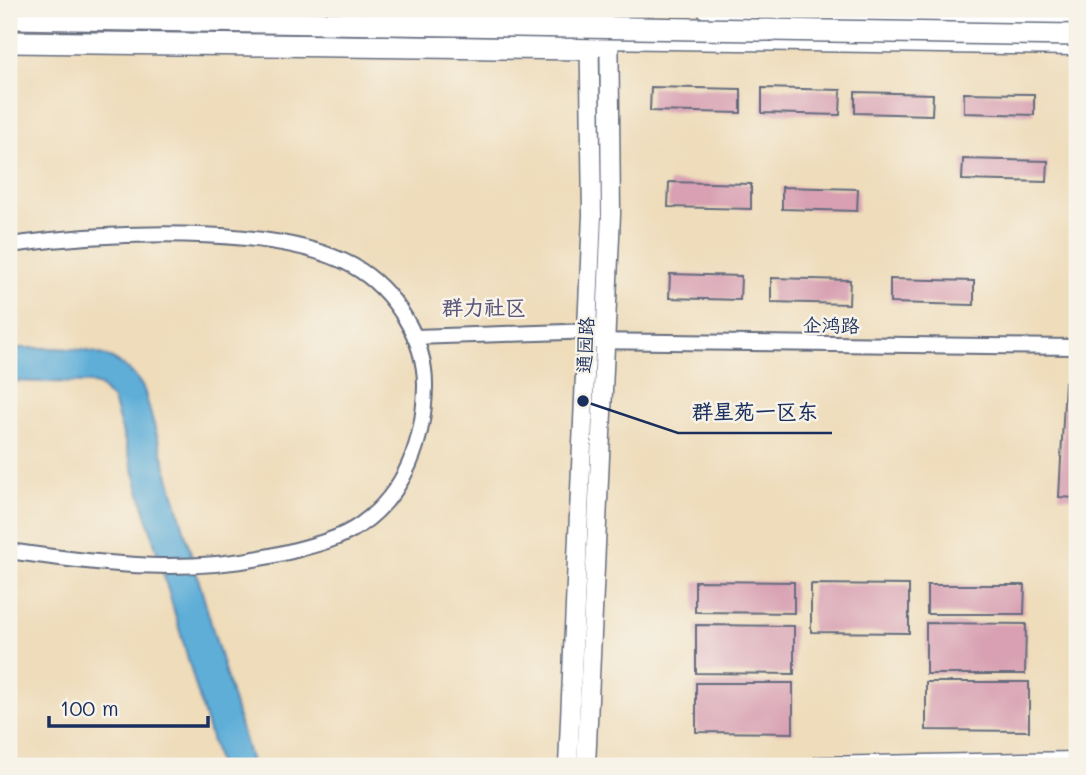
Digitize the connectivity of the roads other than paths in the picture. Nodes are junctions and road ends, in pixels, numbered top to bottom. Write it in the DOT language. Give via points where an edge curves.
graph roads {
  1 [pos="708,9"];
  2 [pos="1047,10"];
  3 [pos="1077,13"];
  4 [pos="9,18"];
  5 [pos="598,27"];
  6 [pos="9,33"];
  7 [pos="1077,36"];
  8 [pos="427,37"];
  9 [pos="366,42"];
  10 [pos="9,43"];
  11 [pos="1077,46"];
  12 [pos="401,48"];
  13 [pos="9,245"];
  14 [pos="585,336"];
  15 [pos="606,336"];
  16 [pos="415,337"];
  17 [pos="1077,347"];
  18 [pos="9,551"];
  19 [pos="1077,761"];
  20 [pos="568,766"];
  21 [pos="586,766"];
  22 [pos="819,766"];
  1 -- 2 [label="highway"];
  2 -- 3 [label="highway"];
  4 -- 7 [label="highway, bridge"];
  5 -- 8 [label="main road"];
  5 -- 9 [label="main road" via="400,19"];
  5 -- 11 [label="main road"];
  5 -- 12 [label="highway"];
  5 -- 14 [label="main road, 通园路"];
  5 -- 15 [label="main road, 通园路" via="611,214"];
  6 -- 9 [label="main road"];
  8 -- 9 [label="main road"];
  8 -- 12 [label="highway"];
  9 -- 10 [label="highway"];
  9 -- 12 [label="highway"];
  13 -- 16 [label="street" via="97,236 176,235 312,250 353,266 378,284"];
  14 -- 15 [label="street, 企鸿路"];
  14 -- 16 [label="street, 企鸿路"];
  14 -- 20 [label="main road, 通园路"];
  15 -- 17 [label="street, 企鸿路"];
  15 -- 21 [label="main road, 通园路"];
  16 -- 18 [label="street" via="425,379 419,438 405,475 375,513 352,530 265,558 200,566 114,564"];
  19 -- 22 [label="main road"];
}
